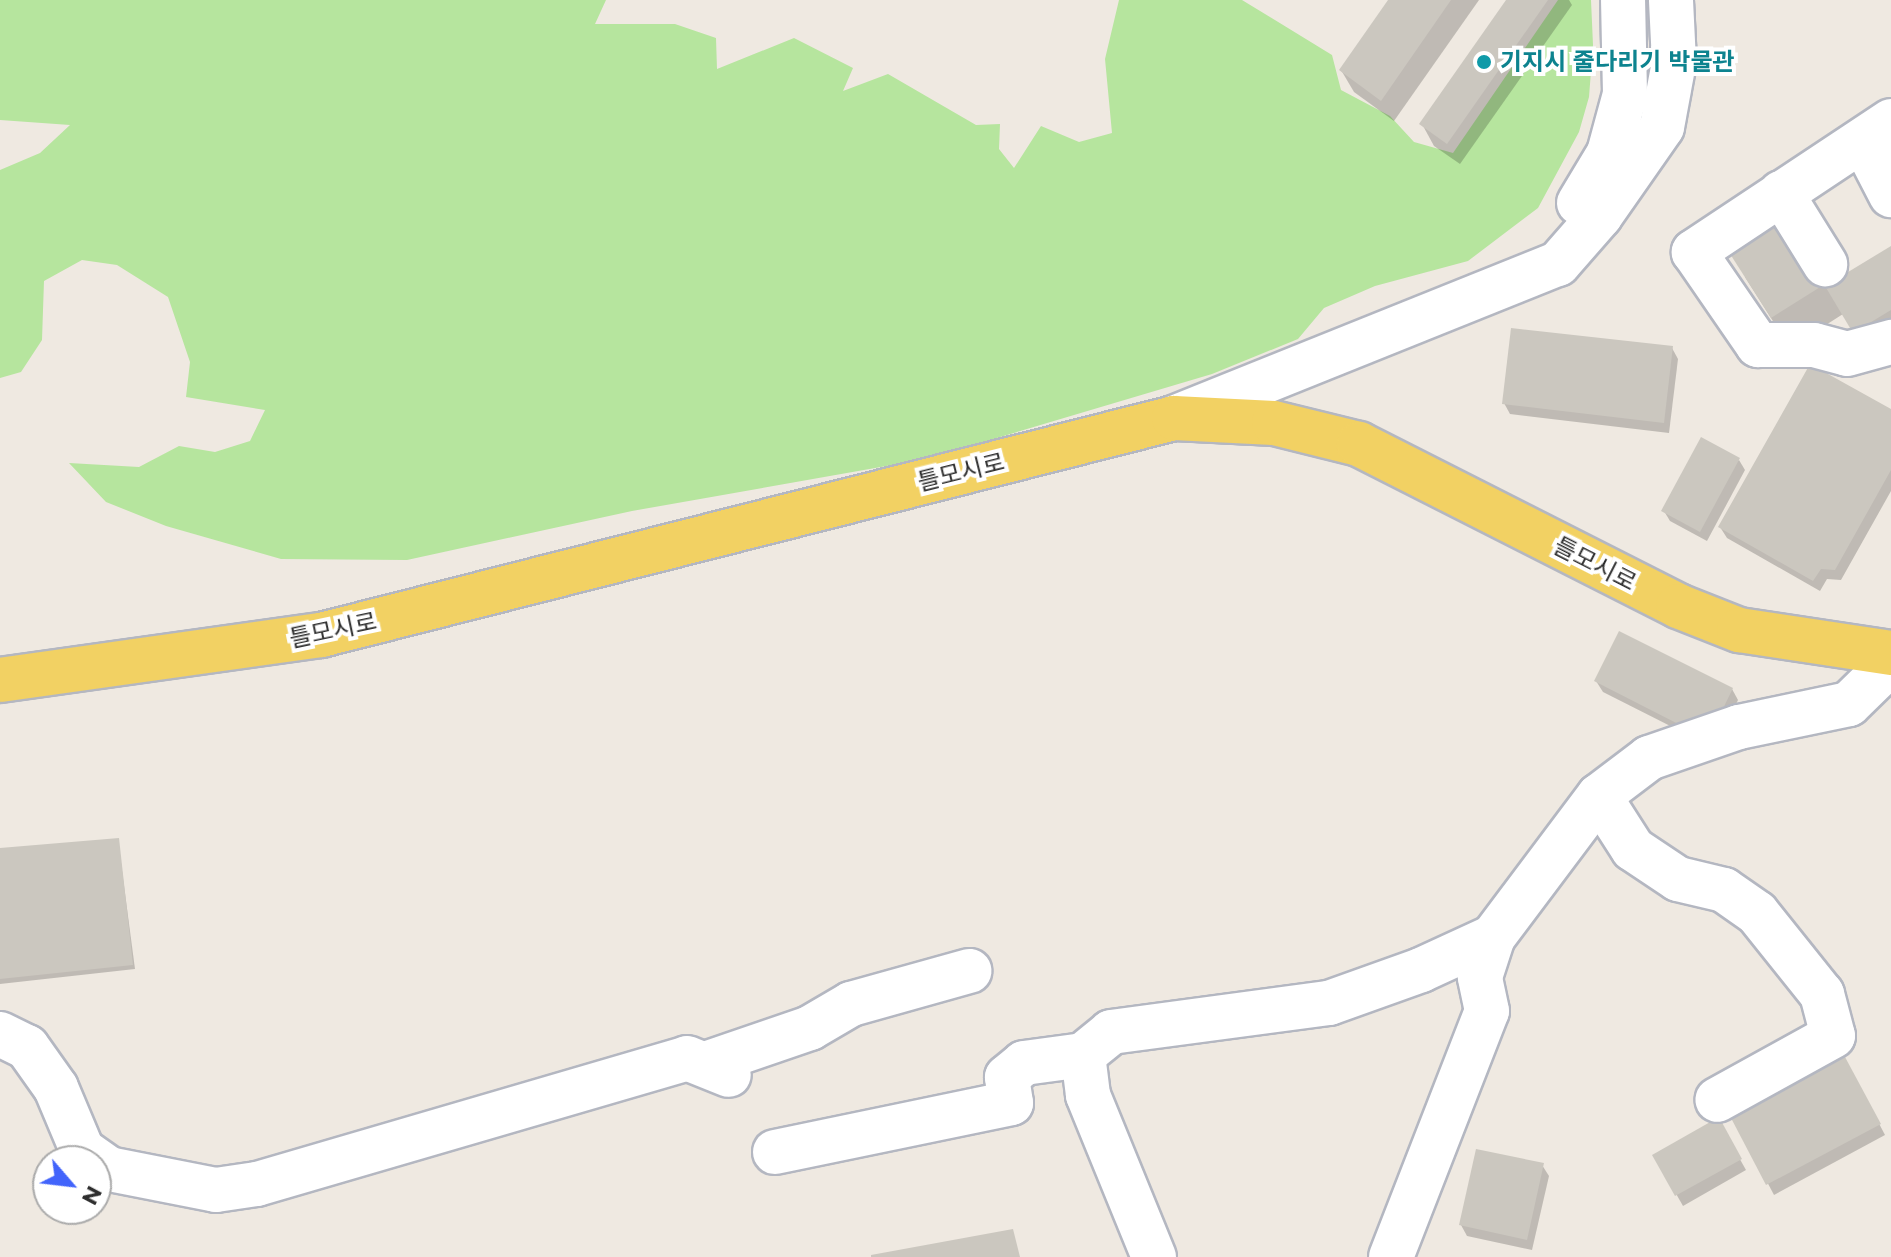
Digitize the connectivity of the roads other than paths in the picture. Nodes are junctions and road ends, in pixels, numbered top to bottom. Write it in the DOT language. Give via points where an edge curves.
graph roads {
  1 [pos="1623,0"];
  2 [pos="1671,0"];
  3 [pos="1877,131"];
  4 [pos="1781,193"];
  5 [pos="1891,195"];
  6 [pos="1825,264"];
  7 [pos="1490,291"];
  8 [pos="1891,342"];
  9 [pos="1174,418"];
  10 [pos="1891,653"];
  11 [pos="1891,663"];
  12 [pos="0,680"];
  13 [pos="1599,796"];
  14 [pos="1493,937"];
  15 [pos="969,971"];
  16 [pos="0,1034"];
  17 [pos="1083,1055"];
  18 [pos="1717,1100"];
  19 [pos="775,1152"];
  20 [pos="1154,1257"];
  21 [pos="1391,1257"];
  1 -- 7 [label="street" via="1625,94 1609,153 1568,221"];
  2 -- 7 [label="street" via="1674,62 1662,127 1600,216 1558,264"];
  3 -- 4 [label="street"];
  3 -- 5 [label="street"];
  4 -- 6 [label="street"];
  4 -- 8 [label="street" via="1694,252 1758,345 1814,345 1847,354"];
  7 -- 9 [label="street"];
  9 -- 10 [label="main road, 틀모시로" via="1274,423 1359,444 1702,616 1807,644"];
  9 -- 12 [label="main road, 틀모시로" via="321,635"];
  11 -- 13 [label="street" via="1849,704 1739,727 1649,758"];
  13 -- 14 [label="street"];
  13 -- 18 [label="street" via="1633,849 1678,879 1724,890 1757,913 1822,994 1833,1036"];
  14 -- 17 [label="street" via="1329,1003 1111,1032"];
  14 -- 21 [label="street" via="1480,977 1487,1011"];
  15 -- 16 [label="street" via="851,1004 718,1069 687,1058 257,1184 216,1190 109,1169 82,1150 56,1088 27,1047"];
  17 -- 19 [label="street" via="1024,1063 1007,1077 1011,1103"];
  17 -- 20 [label="street" via="1088,1095"];
}
